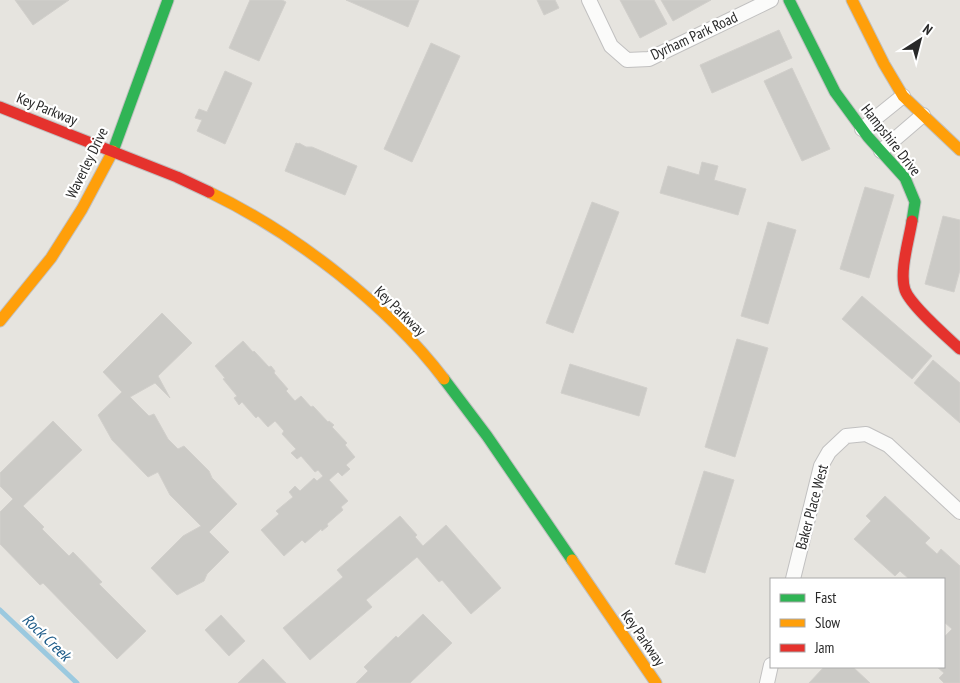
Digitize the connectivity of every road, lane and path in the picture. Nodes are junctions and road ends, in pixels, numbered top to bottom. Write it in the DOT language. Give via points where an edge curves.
graph roads {
  1 [pos="168,0"];
  2 [pos="589,0"];
  3 [pos="771,0"];
  4 [pos="789,0"];
  5 [pos="852,0"];
  6 [pos="902,96"];
  7 [pos="0,107"];
  8 [pos="922,115"];
  9 [pos="862,129"];
  10 [pos="960,150"];
  11 [pos="113,151"];
  12 [pos="880,151"];
  13 [pos="0,321"];
  14 [pos="960,349"];
  15 [pos="960,512"];
  16 [pos="793,578"];
  17 [pos="770,668"];
  18 [pos="656,683"];
  19 [pos="767,683"];
  1 -- 11 [label="street, Waverley Drive"];
  2 -- 3 [label="street, Dyrham Park Road" via="611,46 627,60 649,59"];
  4 -- 9 [label="street, Hampshire Drive" via="835,92"];
  5 -- 6 [label="street"];
  6 -- 8 [label="street"];
  6 -- 9 [label="street"];
  7 -- 11 [label="street, Key Parkway"];
  8 -- 10 [label="street"];
  8 -- 12 [label="street"];
  9 -- 12 [label="street, Hampshire Drive"];
  11 -- 13 [label="street, Waverley Drive" via="51,258"];
  11 -- 18 [label="street, Key Parkway" via="242,208 349,283 400,329 438,370 487,436"];
  12 -- 14 [label="street, Hampshire Drive" via="906,178 915,202 903,273 905,290 912,302"];
  15 -- 16 [label="street, Baker Place West" via="888,445 866,434 846,436 829,452 821,466"];
  17 -- 19 [label="street"];
}
